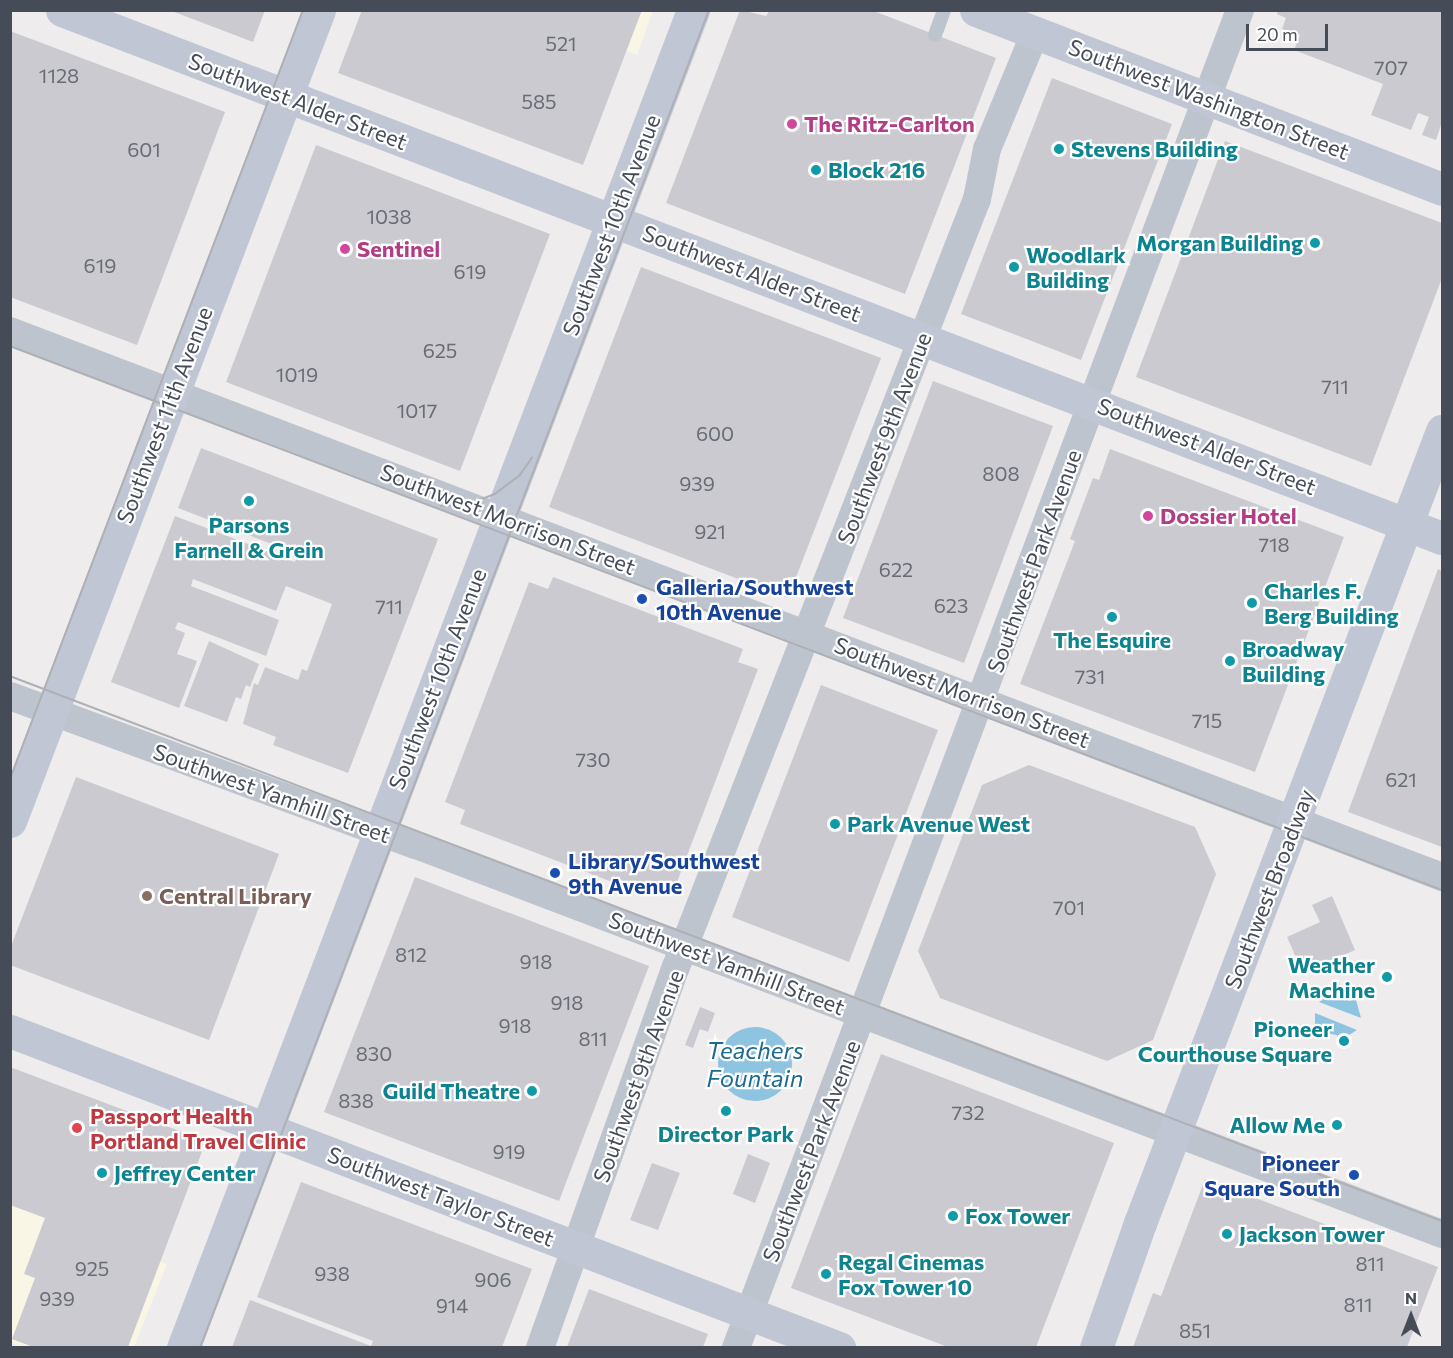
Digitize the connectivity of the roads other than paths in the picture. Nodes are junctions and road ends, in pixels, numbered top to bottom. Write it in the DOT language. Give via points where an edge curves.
graph roads {
  1 [pos="62,10"];
  2 [pos="319,10"];
  3 [pos="693,10"];
  4 [pos="944,10"];
  5 [pos="976,10"];
  6 [pos="1240,10"];
  7 [pos="1035,33"];
  8 [pos="935,34"];
  9 [pos="286,97"];
  10 [pos="1207,98"];
  11 [pos="1443,189"];
  12 [pos="614,221"];
  13 [pos="10,330"];
  14 [pos="923,338"];
  15 [pos="172,390"];
  16 [pos="1093,402"];
  17 [pos="1443,431"];
  18 [pos="499,516"];
  19 [pos="1407,524"];
  20 [pos="1443,538"];
  21 [pos="808,633"];
  22 [pos="10,696"];
  23 [pos="982,700"];
  24 [pos="51,712"];
  25 [pos="10,821"];
  26 [pos="1295,821"];
  27 [pos="379,832"];
  28 [pos="1443,877"];
  29 [pos="685,946"];
  30 [pos="863,1014"];
  31 [pos="10,1031"];
  32 [pos="267,1129"];
  33 [pos="1175,1133"];
  34 [pos="1443,1234"];
  35 [pos="576,1248"];
  36 [pos="749,1313"];
  37 [pos="183,1347"];
  38 [pos="540,1347"];
  39 [pos="736,1347"];
  40 [pos="839,1347"];
  41 [pos="1096,1347"];
  1 -- 9 [label="street, Southwest Alder Street"];
  2 -- 9 [label="street, Southwest 11th Avenue"];
  3 -- 12 [label="street, Southwest 10th Avenue"];
  4 -- 8 [label="lane"];
  5 -- 7 [label="street, Southwest Washington Street"];
  6 -- 10 [label="street, Southwest Park Avenue"];
  7 -- 10 [label="street, Southwest Washington Street"];
  7 -- 14 [label="street, Southwest 9th Avenue" via="987,149 977,199"];
  9 -- 12 [label="street, Southwest Alder Street"];
  9 -- 15 [label="street, Southwest 11th Avenue"];
  10 -- 11 [label="street, Southwest Washington Street"];
  10 -- 16 [label="street, Southwest Park Avenue"];
  12 -- 14 [label="street, Southwest Alder Street"];
  12 -- 18 [label="street, Southwest 10th Avenue"];
  13 -- 15 [label="street, Southwest Morrison Street"];
  14 -- 16 [label="street, Southwest Alder Street"];
  14 -- 21 [label="street, Southwest 9th Avenue"];
  15 -- 18 [label="street, Southwest Morrison Street"];
  15 -- 24 [label="street, Southwest 11th Avenue"];
  16 -- 19 [label="street, Southwest Alder Street"];
  16 -- 23 [label="street, Southwest Park Avenue"];
  17 -- 19 [label="street, Southwest Broadway"];
  18 -- 21 [label="street, Southwest Morrison Street"];
  18 -- 27 [label="street, Southwest 10th Avenue"];
  19 -- 20 [label="street, Southwest Alder Street"];
  19 -- 26 [label="street, Southwest Broadway"];
  21 -- 23 [label="street, Southwest Morrison Street"];
  21 -- 29 [label="street, Southwest 9th Avenue"];
  22 -- 24 [label="street, Southwest Yamhill Street"];
  23 -- 26 [label="street, Southwest Morrison Street"];
  23 -- 30 [label="street, Southwest Park Avenue"];
  24 -- 25 [label="street, Southwest 11th Avenue"];
  24 -- 27 [label="street, Southwest Yamhill Street"];
  26 -- 28 [label="street, Southwest Morrison Street"];
  26 -- 33 [label="street, Southwest Broadway"];
  27 -- 29 [label="street, Southwest Yamhill Street"];
  27 -- 32 [label="street, Southwest 10th Avenue"];
  29 -- 30 [label="street, Southwest Yamhill Street"];
  29 -- 35 [label="street, Southwest 9th Avenue"];
  30 -- 33 [label="street, Southwest Yamhill Street"];
  30 -- 36 [label="street, Southwest Park Avenue"];
  31 -- 32 [label="street, Southwest Taylor Street"];
  32 -- 35 [label="street, Southwest Taylor Street"];
  32 -- 37 [label="street, Southwest 10th Avenue"];
  33 -- 34 [label="street, Southwest Yamhill Street"];
  33 -- 41 [label="street, Southwest Broadway"];
  35 -- 36 [label="street, Southwest Taylor Street"];
  35 -- 38 [label="street, Southwest 9th Avenue"];
  36 -- 39 [label="street, Southwest Park Avenue"];
  36 -- 40 [label="street, Southwest Taylor Street"];
}
